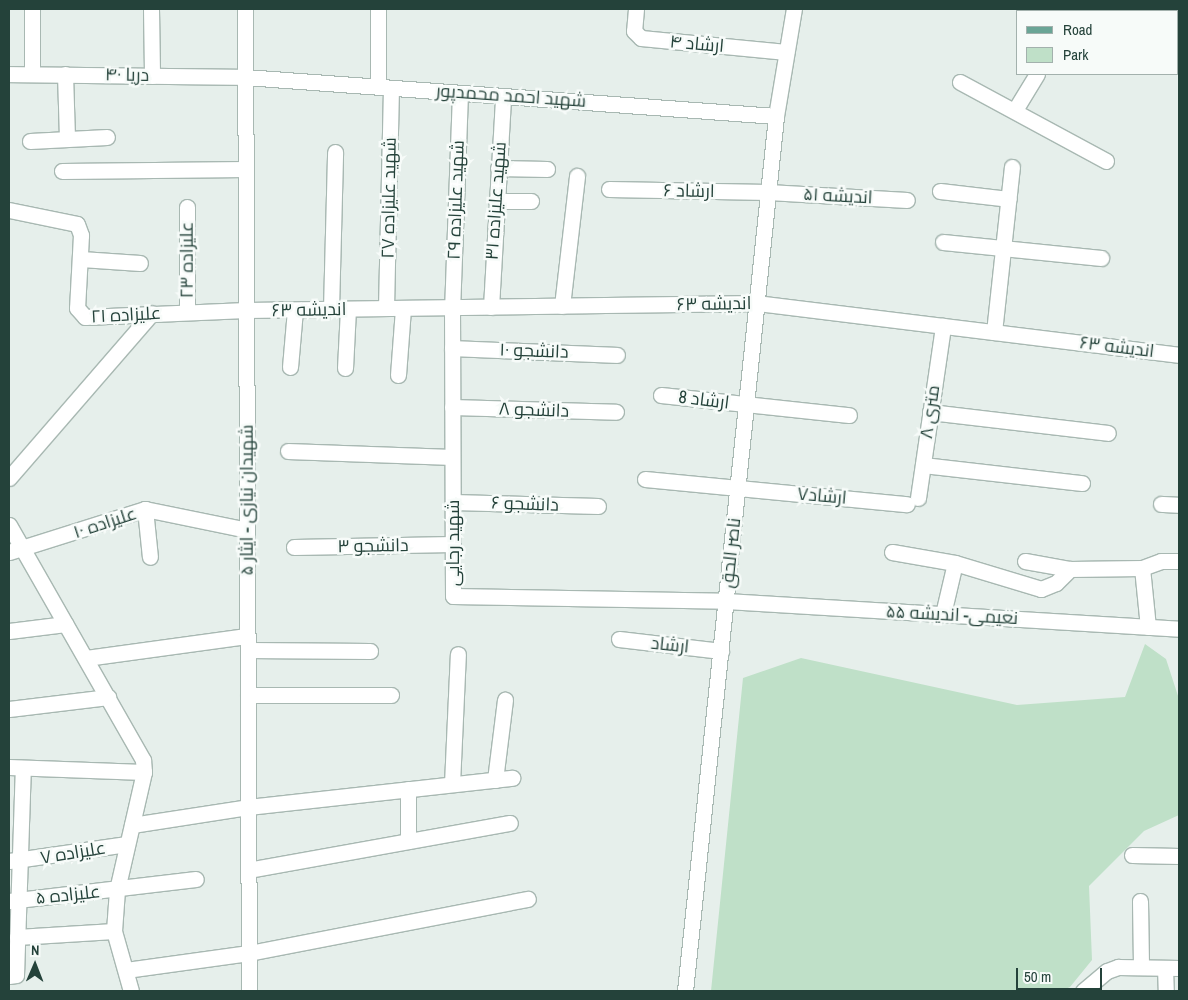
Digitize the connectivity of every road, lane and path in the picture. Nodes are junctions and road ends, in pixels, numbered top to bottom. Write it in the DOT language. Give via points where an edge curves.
graph roads {
  1 [pos="32,9"];
  2 [pos="151,9"];
  3 [pos="245,9"];
  4 [pos="378,9"];
  5 [pos="636,9"];
  6 [pos="794,9"];
  7 [pos="786,52"];
  8 [pos="9,74"];
  9 [pos="32,74"];
  10 [pos="65,74"];
  11 [pos="1036,75"];
  12 [pos="152,76"];
  13 [pos="246,77"];
  14 [pos="960,82"];
  15 [pos="385,87"];
  16 [pos="460,93"];
  17 [pos="503,96"];
  18 [pos="1015,110"];
  19 [pos="776,116"];
  20 [pos="107,137"];
  21 [pos="67,139"];
  22 [pos="30,141"];
  23 [pos="336,152"];
  24 [pos="1106,161"];
  25 [pos="1012,167"];
  26 [pos="498,168"];
  27 [pos="246,169"];
  28 [pos="547,169"];
  29 [pos="62,171"];
  30 [pos="577,176"];
  31 [pos="609,190"];
  32 [pos="940,191"];
  33 [pos="768,192"];
  34 [pos="1009,199"];
  35 [pos="907,200"];
  36 [pos="496,201"];
  37 [pos="531,201"];
  38 [pos="187,207"];
  39 [pos="9,210"];
  40 [pos="943,242"];
  41 [pos="1003,248"];
  42 [pos="1101,258"];
  43 [pos="81,259"];
  44 [pos="140,263"];
  45 [pos="757,303"];
  46 [pos="562,306"];
  47 [pos="491,307"];
  48 [pos="386,308"];
  49 [pos="403,308"];
  50 [pos="452,308"];
  51 [pos="331,309"];
  52 [pos="348,309"];
  53 [pos="246,310"];
  54 [pos="295,310"];
  55 [pos="187,312"];
  56 [pos="152,313"];
  57 [pos="943,326"];
  58 [pos="994,332"];
  59 [pos="452,348"];
  60 [pos="617,355"];
  61 [pos="1179,355"];
  62 [pos="290,367"];
  63 [pos="345,368"];
  64 [pos="398,375"];
  65 [pos="661,395"];
  66 [pos="746,406"];
  67 [pos="452,407"];
  68 [pos="616,412"];
  69 [pos="930,412"];
  70 [pos="849,415"];
  71 [pos="1108,433"];
  72 [pos="288,450"];
  73 [pos="452,457"];
  74 [pos="922,465"];
  75 [pos="9,478"];
  76 [pos="645,479"];
  77 [pos="1082,483"];
  78 [pos="738,488"];
  79 [pos="912,501"];
  80 [pos="453,502"];
  81 [pos="1161,504"];
  82 [pos="1179,505"];
  83 [pos="598,506"];
  84 [pos="145,509"];
  85 [pos="9,525"];
  86 [pos="247,530"];
  87 [pos="453,544"];
  88 [pos="294,547"];
  89 [pos="24,550"];
  90 [pos="9,552"];
  91 [pos="892,552"];
  92 [pos="150,557"];
  93 [pos="1025,561"];
  94 [pos="1179,561"];
  95 [pos="955,563"];
  96 [pos="1149,565"];
  97 [pos="1070,569"];
  98 [pos="726,601"];
  99 [pos="943,614"];
  100 [pos="66,624"];
  101 [pos="1148,627"];
  102 [pos="1179,629"];
  103 [pos="9,631"];
  104 [pos="619,639"];
  105 [pos="248,643"];
  106 [pos="720,651"];
  107 [pos="370,652"];
  108 [pos="458,654"];
  109 [pos="86,658"];
  110 [pos="248,694"];
  111 [pos="391,695"];
  112 [pos="108,697"];
  113 [pos="505,700"];
  114 [pos="9,709"];
  115 [pos="16,768"];
  116 [pos="144,772"];
  117 [pos="512,778"];
  118 [pos="495,780"];
  119 [pos="452,784"];
  120 [pos="408,789"];
  121 [pos="248,808"];
  122 [pos="510,823"];
  123 [pos="132,825"];
  124 [pos="15,828"];
  125 [pos="408,841"];
  126 [pos="127,844"];
  127 [pos="1132,854"];
  128 [pos="1179,856"];
  129 [pos="14,861"];
  130 [pos="248,870"];
  131 [pos="196,879"];
  132 [pos="117,890"];
  133 [pos="528,899"];
  134 [pos="14,900"];
  135 [pos="1140,901"];
  136 [pos="114,931"];
  137 [pos="17,937"];
  138 [pos="249,953"];
  139 [pos="1140,967"];
  140 [pos="1172,968"];
  141 [pos="126,970"];
  142 [pos="12,975"];
  143 [pos="1089,989"];
  144 [pos="131,991"];
  145 [pos="249,991"];
  146 [pos="685,991"];
  147 [pos="1166,991"];
  1 -- 9 [label="street"];
  2 -- 12 [label="street"];
  3 -- 13 [label="street, شهیدان نیازی - ایثار ۵"];
  4 -- 15 [label="street, شهید علیزاده ۲۷"];
  5 -- 7 [label="street, ارشاد ۴" via="634,31 641,38"];
  6 -- 7 [label="street, ناصر الحق"];
  7 -- 19 [label="street, ناصر الحق"];
  8 -- 9 [label="street, دریا ۴۰"];
  9 -- 10 [label="street, دریا ۴۰"];
  10 -- 12 [label="street, دریا ۴۰"];
  10 -- 21 [label="street"];
  11 -- 18 [label="street"];
  12 -- 13 [label="street, دریا ۴۰"];
  13 -- 15 [label="street, شهید احمد محمدپور"];
  13 -- 27 [label="street, شهیدان نیازی - ایثار ۵"];
  14 -- 18 [label="street"];
  15 -- 16 [label="street, شهید احمد محمدپور"];
  15 -- 48 [label="street, شهید علیزاده ۲۷"];
  16 -- 17 [label="street, شهید احمد محمدپور"];
  16 -- 50 [label="street, شهید علیزاده ۲۹"];
  17 -- 19 [label="street, شهید احمد محمدپور"];
  17 -- 26 [label="street, شهید علیزاده ۳۱"];
  18 -- 24 [label="street"];
  19 -- 33 [label="street, ناصر الحق"];
  20 -- 21 [label="street"];
  21 -- 22 [label="street"];
  23 -- 51 [label="street"];
  25 -- 34 [label="street"];
  26 -- 28 [label="street"];
  26 -- 36 [label="street, شهید علیزاده ۳۱"];
  27 -- 29 [label="street"];
  27 -- 53 [label="street, شهیدان نیازی - ایثار ۵"];
  30 -- 46 [label="street"];
  31 -- 33 [label="street, ارشاد ۶"];
  32 -- 34 [label="street"];
  33 -- 35 [label="street, اندیشه ۵۱"];
  33 -- 45 [label="street, ناصر الحق"];
  34 -- 41 [label="street"];
  36 -- 37 [label="street"];
  36 -- 47 [label="street, شهید علیزاده ۳۱"];
  38 -- 55 [label="street, علیزاده ۲۳"];
  39 -- 43 [label="street, علیزاده ۲۱" via="75,222 81,231"];
  40 -- 41 [label="street"];
  41 -- 42 [label="street"];
  41 -- 58 [label="street"];
  43 -- 44 [label="street"];
  43 -- 56 [label="street, علیزاده ۲۱" via="77,308 80,315"];
  45 -- 46 [label="street, اندیشه ۶۳"];
  45 -- 57 [label="street, اندیشه ۶۳"];
  45 -- 66 [label="street, ناصر الحق"];
  46 -- 47 [label="street, اندیشه ۶۳"];
  47 -- 50 [label="street, اندیشه ۶۳"];
  48 -- 49 [label="street, اندیشه ۶۳"];
  48 -- 52 [label="street, اندیشه ۶۳"];
  49 -- 50 [label="street, اندیشه ۶۳"];
  49 -- 64 [label="street"];
  50 -- 59 [label="street, شهید رجایی"];
  51 -- 52 [label="street, اندیشه ۶۳"];
  51 -- 54 [label="street, اندیشه ۶۳"];
  52 -- 63 [label="street"];
  53 -- 54 [label="street, اندیشه ۶۳"];
  53 -- 55 [label="street, علیزاده ۲۱"];
  53 -- 86 [label="street, شهیدان نیازی - ایثار ۵"];
  54 -- 62 [label="street"];
  55 -- 56 [label="street, علیزاده ۲۱"];
  56 -- 75 [label="street"];
  57 -- 58 [label="street, اندیشه ۶۳"];
  57 -- 69 [label="street, ۸ متری"];
  58 -- 61 [label="street, اندیشه ۶۳"];
  59 -- 60 [label="street, دانشجو ۱۰"];
  59 -- 67 [label="street, شهید رجایی"];
  65 -- 66 [label="street, ارشاد 8"];
  66 -- 70 [label="street, ارشاد 8"];
  66 -- 78 [label="street, ناصر الحق"];
  67 -- 68 [label="street, دانشجو ۸"];
  67 -- 73 [label="street, شهید رجایی"];
  69 -- 71 [label="street"];
  69 -- 74 [label="street, ۸ متری"];
  72 -- 73 [label="street"];
  73 -- 80 [label="street, شهید رجایی"];
  74 -- 77 [label="street"];
  74 -- 79 [label="street, ۸ متری"];
  76 -- 78 [label="street, ارشاد۷"];
  78 -- 79 [label="street, ارشاد۷"];
  78 -- 98 [label="street, ناصر الحق"];
  80 -- 83 [label="street, دانشجو ۶"];
  80 -- 87 [label="street, شهید رجایی"];
  81 -- 82 [label="street"];
  84 -- 86 [label="street, علیزاده ۱۰"];
  84 -- 89 [label="street, علیزاده ۱۰"];
  84 -- 92 [label="street"];
  85 -- 89 [label="street"];
  86 -- 105 [label="street, شهیدان نیازی - ایثار ۵"];
  87 -- 88 [label="street, دانشجو ۳"];
  87 -- 98 [label="street, شهید رجایی" via="453,596 460,598"];
  89 -- 90 [label="street, علیزاده ۱۰"];
  89 -- 100 [label="street"];
  91 -- 95 [label="street"];
  93 -- 97 [label="street"];
  94 -- 96 [label="street"];
  95 -- 97 [label="street" via="1041,589 1056,583"];
  95 -- 99 [label="street"];
  96 -- 97 [label="street"];
  96 -- 101 [label="street"];
  98 -- 99 [label="street, نعیمی- اندیشه ۵۵"];
  98 -- 106 [label="street, ناصر الحق"];
  99 -- 101 [label="street, نعیمی- اندیشه ۵۵"];
  100 -- 103 [label="street"];
  100 -- 109 [label="street"];
  101 -- 102 [label="street, نعیمی- اندیشه ۵۵"];
  104 -- 106 [label="street, ارشاد"];
  105 -- 107 [label="street"];
  105 -- 109 [label="street"];
  105 -- 110 [label="street, شهیدان نیازی - ایثار ۵"];
  106 -- 146 [label="street, ناصر الحق"];
  108 -- 119 [label="street"];
  109 -- 112 [label="street"];
  110 -- 111 [label="street"];
  110 -- 121 [label="street, شهیدان نیازی - ایثار ۵"];
  112 -- 114 [label="street"];
  112 -- 116 [label="street" via="139,750"];
  113 -- 118 [label="street"];
  115 -- 116 [label="street"];
  115 -- 124 [label="street"];
  116 -- 123 [label="street"];
  117 -- 118 [label="street"];
  118 -- 119 [label="street"];
  119 -- 120 [label="street"];
  120 -- 121 [label="street"];
  120 -- 125 [label="street"];
  121 -- 123 [label="street"];
  121 -- 130 [label="street, شهیدان نیازی - ایثار ۵"];
  122 -- 125 [label="street"];
  123 -- 126 [label="street"];
  124 -- 129 [label="street"];
  125 -- 130 [label="street"];
  126 -- 129 [label="street, علیزاده ۷"];
  126 -- 132 [label="street"];
  127 -- 128 [label="street"];
  129 -- 134 [label="street"];
  130 -- 138 [label="street, شهیدان نیازی - ایثار ۵"];
  131 -- 132 [label="street, علیزاده ۵"];
  132 -- 134 [label="street, علیزاده ۵"];
  132 -- 136 [label="street"];
  133 -- 138 [label="street"];
  134 -- 137 [label="street"];
  135 -- 139 [label="street"];
  136 -- 137 [label="street"];
  136 -- 141 [label="street"];
  137 -- 142 [label="street"];
  138 -- 141 [label="street"];
  138 -- 145 [label="street, شهیدان نیازی - ایثار ۵"];
  139 -- 140 [label="street"];
  139 -- 143 [label="street" via="1118,967"];
  140 -- 147 [label="street"];
  141 -- 144 [label="street"];
}
